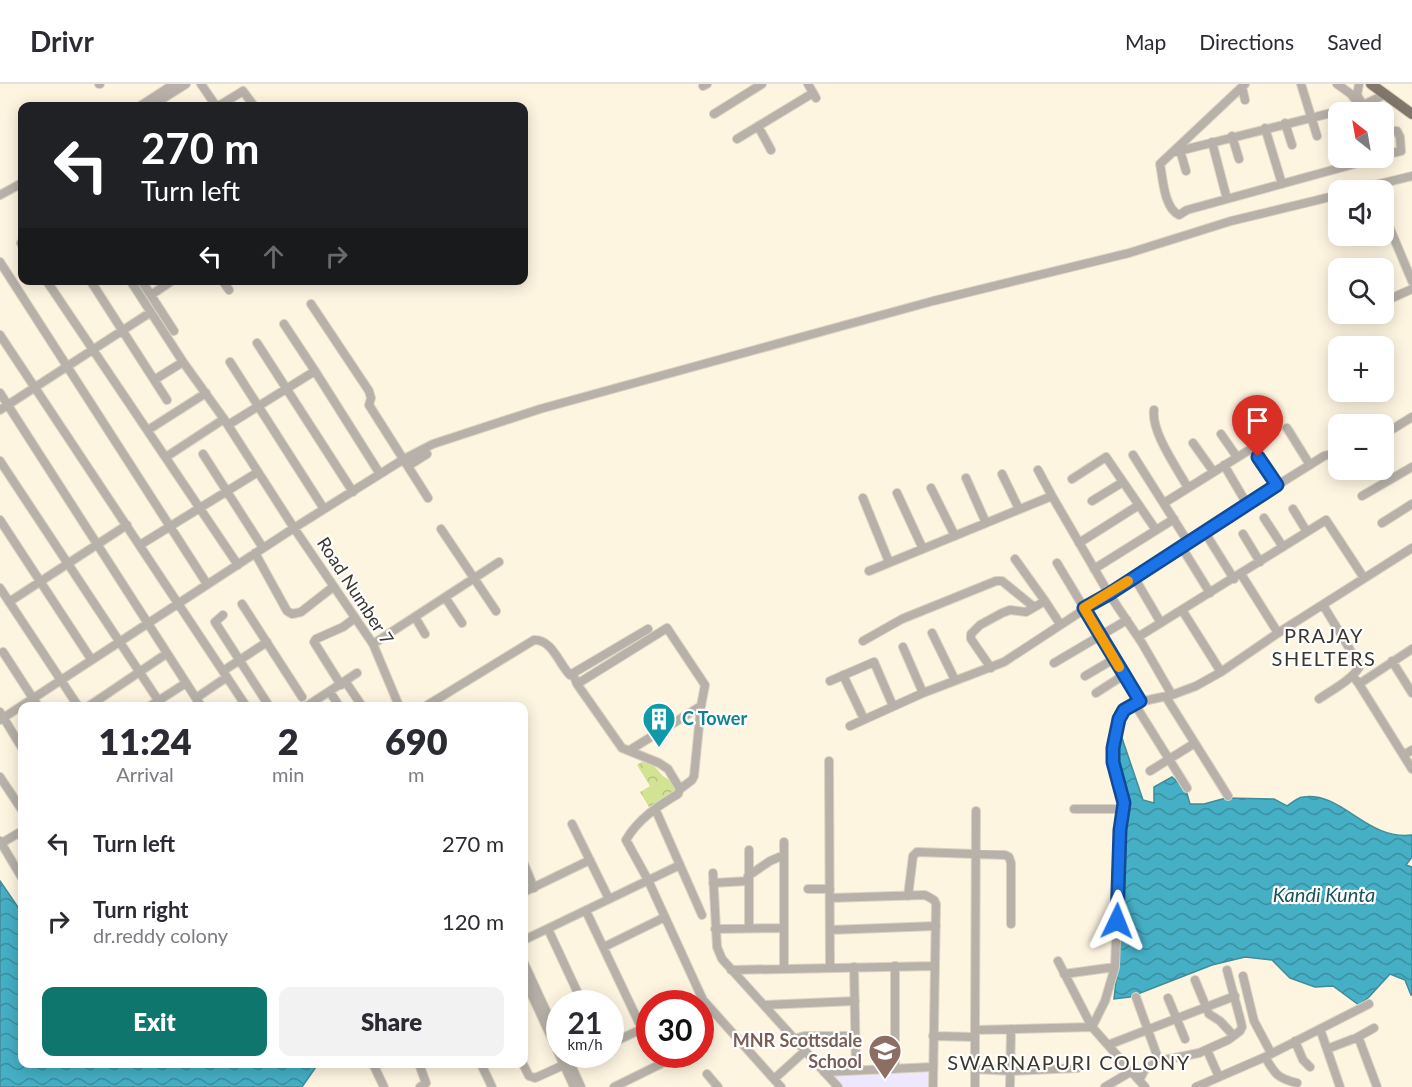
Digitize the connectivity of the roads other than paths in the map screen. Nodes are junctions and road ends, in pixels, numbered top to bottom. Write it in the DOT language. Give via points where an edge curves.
graph roads {
  1 [pos="174,84"];
  2 [pos="186,84"];
  3 [pos="201,84"];
  4 [pos="762,84"];
  5 [pos="808,84"];
  6 [pos="1301,84"];
  7 [pos="1337,84"];
  8 [pos="1359,84"];
  9 [pos="1371,84"];
  10 [pos="1243,86"];
  11 [pos="240,87"];
  12 [pos="1385,89"];
  13 [pos="1245,100"];
  14 [pos="146,102"];
  15 [pos="157,102"];
  16 [pos="217,102"];
  17 [pos="224,102"];
  18 [pos="251,102"];
  19 [pos="1357,102"];
  20 [pos="1360,102"];
  21 [pos="1369,102"];
  22 [pos="1412,104"];
  23 [pos="714,114"];
  24 [pos="1328,114"];
  25 [pos="1412,114"];
  26 [pos="1310,116"];
  27 [pos="1285,123"];
  28 [pos="758,126"];
  29 [pos="1265,128"];
  30 [pos="1394,131"];
  31 [pos="1232,136"];
  32 [pos="1317,136"];
  33 [pos="737,139"];
  34 [pos="1212,142"];
  35 [pos="1292,145"];
  36 [pos="771,150"];
  37 [pos="1177,151"];
  38 [pos="1394,153"];
  39 [pos="1239,159"];
  40 [pos="1340,168"];
  41 [pos="1186,171"];
  42 [pos="1412,176"];
  43 [pos="1394,182"];
  44 [pos="1282,184"];
  45 [pos="18,185"];
  46 [pos="0,195"];
  47 [pos="1328,197"];
  48 [pos="1227,199"];
  49 [pos="1394,238"];
  50 [pos="0,262"];
  51 [pos="1412,281"];
  52 [pos="49,285"];
  53 [pos="93,285"];
  54 [pos="133,285"];
  55 [pos="144,285"];
  56 [pos="166,285"];
  57 [pos="226,285"];
  58 [pos="1412,289"];
  59 [pos="229,290"];
  60 [pos="151,295"];
  61 [pos="1394,297"];
  62 [pos="311,304"];
  63 [pos="151,312"];
  64 [pos="284,324"];
  65 [pos="174,331"];
  66 [pos="123,332"];
  67 [pos="0,335"];
  68 [pos="257,343"];
  69 [pos="93,351"];
  70 [pos="183,362"];
  71 [pos="230,362"];
  72 [pos="68,366"];
  73 [pos="315,371"];
  74 [pos="154,380"];
  75 [pos="35,388"];
  76 [pos="287,389"];
  77 [pos="0,393"];
  78 [pos="206,393"];
  79 [pos="167,400"];
  80 [pos="258,406"];
  81 [pos="4,408"];
  82 [pos="1155,410"];
  83 [pos="1412,417"];
  84 [pos="226,422"];
  85 [pos="1287,428"];
  86 [pos="1394,428"];
  87 [pos="148,430"];
  88 [pos="1221,434"];
  89 [pos="1193,443"];
  90 [pos="1254,447"];
  91 [pos="203,454"];
  92 [pos="427,454"];
  93 [pos="1134,455"];
  94 [pos="1328,455"];
  95 [pos="166,457"];
  96 [pos="1237,457"];
  97 [pos="1258,457"];
  98 [pos="0,461"];
  99 [pos="406,462"];
  100 [pos="1224,465"];
  101 [pos="1310,465"];
  102 [pos="1412,467"];
  103 [pos="1038,470"];
  104 [pos="1213,471"];
  105 [pos="258,472"];
  106 [pos="381,474"];
  107 [pos="1002,474"];
  108 [pos="966,478"];
  109 [pos="1072,479"];
  110 [pos="1123,482"];
  111 [pos="1277,485"];
  112 [pos="931,488"];
  113 [pos="1188,488"];
  114 [pos="227,492"];
  115 [pos="353,492"];
  116 [pos="897,493"];
  117 [pos="1052,496"];
  118 [pos="1362,496"];
  119 [pos="428,498"];
  120 [pos="863,498"];
  121 [pos="1092,501"];
  122 [pos="1164,503"];
  123 [pos="1246,504"];
  124 [pos="1412,504"];
  125 [pos="1139,505"];
  126 [pos="200,508"];
  127 [pos="1019,509"];
  128 [pos="1293,509"];
  129 [pos="324,510"];
  130 [pos="1264,518"];
  131 [pos="1174,519"];
  132 [pos="0,520"];
  133 [pos="986,523"];
  134 [pos="1382,523"];
  135 [pos="127,525"];
  136 [pos="170,527"];
  137 [pos="294,528"];
  138 [pos="441,529"];
  139 [pos="1156,530"];
  140 [pos="1204,531"];
  141 [pos="1307,532"];
  142 [pos="1243,534"];
  143 [pos="955,536"];
  144 [pos="97,543"];
  145 [pos="1079,543"];
  146 [pos="1185,544"];
  147 [pos="140,545"];
  148 [pos="263,548"];
  149 [pos="1283,548"];
  150 [pos="1412,548"];
  151 [pos="923,549"];
  152 [pos="255,553"];
  153 [pos="1015,558"];
  154 [pos="67,562"];
  155 [pos="499,562"];
  156 [pos="889,562"];
  157 [pos="1260,562"];
  158 [pos="1057,563"];
  159 [pos="238,564"];
  160 [pos="1094,569"];
  161 [pos="868,571"];
  162 [pos="1237,576"];
  163 [pos="1134,577"];
  164 [pos="1364,578"];
  165 [pos="474,579"];
  166 [pos="40,581"];
  167 [pos="207,584"];
  168 [pos="333,586"];
  169 [pos="0,588"];
  170 [pos="1210,593"];
  171 [pos="1109,594"];
  172 [pos="445,597"];
  173 [pos="9,602"];
  174 [pos="1045,602"];
  175 [pos="178,603"];
  176 [pos="242,604"];
  177 [pos="1323,605"];
  178 [pos="1034,608"];
  179 [pos="1084,608"];
  180 [pos="1182,610"];
  181 [pos="496,611"];
  182 [pos="223,615"];
  183 [pos="415,617"];
  184 [pos="355,618"];
  185 [pos="1127,620"];
  186 [pos="147,623"];
  187 [pos="462,623"];
  188 [pos="1161,623"];
  189 [pos="1060,624"];
  190 [pos="648,629"];
  191 [pos="932,633"];
  192 [pos="1278,633"];
  193 [pos="425,634"];
  194 [pos="1100,636"];
  195 [pos="1138,637"];
  196 [pos="863,641"];
  197 [pos="119,642"];
  198 [pos="267,642"];
  199 [pos="373,644"];
  200 [pos="903,647"];
  201 [pos="1412,649"];
  202 [pos="3,652"];
  203 [pos="166,654"];
  204 [pos="91,659"];
  205 [pos="240,659"];
  206 [pos="1114,659"];
  207 [pos="1392,661"];
  208 [pos="1054,663"];
  209 [pos="991,668"];
  210 [pos="139,672"];
  211 [pos="1221,672"];
  212 [pos="357,673"];
  213 [pos="225,674"];
  214 [pos="573,674"];
  215 [pos="843,675"];
  216 [pos="1124,675"];
  217 [pos="1353,675"];
  218 [pos="1085,676"];
  219 [pos="61,679"];
  220 [pos="955,680"];
  221 [pos="830,681"];
  222 [pos="186,683"];
  223 [pos="343,683"];
  224 [pos="577,684"];
  225 [pos="1359,684"];
  226 [pos="330,692"];
  227 [pos="923,693"];
  228 [pos="1096,693"];
  229 [pos="1412,693"];
  230 [pos="1169,696"];
  231 [pos="302,697"];
  232 [pos="196,698"];
  233 [pos="1319,699"];
  234 [pos="35,702"];
  235 [pos="37,702"];
  236 [pos="75,702"];
  237 [pos="95,702"];
  238 [pos="159,702"];
  239 [pos="162,702"];
  240 [pos="198,702"];
  241 [pos="243,702"];
  242 [pos="267,702"];
  243 [pos="314,702"];
  244 [pos="336,702"];
  245 [pos="359,702"];
  246 [pos="397,702"];
  247 [pos="433,702"];
  248 [pos="1137,702"];
  249 [pos="701,706"];
  250 [pos="893,706"];
  251 [pos="18,710"];
  252 [pos="1,717"];
  253 [pos="864,719"];
  254 [pos="850,726"];
  255 [pos="18,742"];
  256 [pos="1195,743"];
  257 [pos="630,750"];
  258 [pos="1408,753"];
  259 [pos="1169,759"];
  260 [pos="829,761"];
  261 [pos="1412,769"];
  262 [pos="1150,771"];
  263 [pos="0,777"];
  264 [pos="1187,788"];
  265 [pos="680,789"];
  266 [pos="1228,796"];
  267 [pos="18,804"];
  268 [pos="1074,809"];
  269 [pos="1124,809"];
  270 [pos="976,811"];
  271 [pos="657,813"];
  272 [pos="572,824"];
  273 [pos="18,833"];
  274 [pos="784,842"];
  275 [pos="0,843"];
  276 [pos="749,850"];
  277 [pos="976,854"];
  278 [pos="784,855"];
  279 [pos="590,860"];
  280 [pos="680,865"];
  281 [pos="18,872"];
  282 [pos="713,873"];
  283 [pos="528,874"];
  284 [pos="748,879"];
  285 [pos="648,880"];
  286 [pos="713,883"];
  287 [pos="534,888"];
  288 [pos="808,888"];
  289 [pos="528,890"];
  290 [pos="830,894"];
  291 [pos="908,896"];
  292 [pos="609,898"];
  293 [pos="586,911"];
  294 [pos="702,915"];
  295 [pos="665,917"];
  296 [pos="1011,924"];
  297 [pos="936,926"];
  298 [pos="749,928"];
  299 [pos="784,928"];
  300 [pos="548,929"];
  301 [pos="715,929"];
  302 [pos="830,930"];
  303 [pos="528,938"];
  304 [pos="603,947"];
  305 [pos="1058,961"];
  306 [pos="895,966"];
  307 [pos="935,966"];
  308 [pos="830,967"];
  309 [pos="854,967"];
  310 [pos="1115,967"];
  311 [pos="784,968"];
  312 [pos="730,970"];
  313 [pos="1227,970"];
  314 [pos="1065,974"];
  315 [pos="1243,976"];
  316 [pos="1195,980"];
  317 [pos="528,984"];
  318 [pos="528,985"];
  319 [pos="576,990"];
  320 [pos="695,990"];
  321 [pos="1235,996"];
  322 [pos="1136,997"];
  323 [pos="1168,998"];
  324 [pos="855,1001"];
  325 [pos="1369,1004"];
  326 [pos="764,1005"];
  327 [pos="636,1008"];
  328 [pos="1205,1008"];
  329 [pos="546,1016"];
  330 [pos="714,1017"];
  331 [pos="1177,1019"];
  332 [pos="546,1020"];
  333 [pos="1092,1027"];
  334 [pos="1374,1028"];
  335 [pos="1011,1029"];
  336 [pos="1148,1029"];
  337 [pos="1320,1029"];
  338 [pos="975,1033"];
  339 [pos="1233,1035"];
  340 [pos="855,1036"];
  341 [pos="933,1036"];
  342 [pos="1356,1038"];
  343 [pos="795,1039"];
  344 [pos="1185,1039"];
  345 [pos="1295,1041"];
  346 [pos="1108,1045"];
  347 [pos="1327,1048"];
  348 [pos="1207,1050"];
  349 [pos="805,1051"];
  350 [pos="1268,1055"];
  351 [pos="1159,1061"];
  352 [pos="933,1067"];
  353 [pos="1310,1067"];
  354 [pos="375,1068"];
  355 [pos="420,1068"];
  356 [pos="483,1068"];
  357 [pos="525,1068"];
  358 [pos="553,1068"];
  359 [pos="569,1068"];
  360 [pos="571,1068"];
  361 [pos="654,1068"];
  362 [pos="1078,1068"];
  363 [pos="895,1069"];
  364 [pos="975,1069"];
  365 [pos="856,1070"];
  366 [pos="1011,1071"];
  367 [pos="1132,1071"];
  368 [pos="824,1072"];
  369 [pos="707,1074"];
  370 [pos="1219,1077"];
  371 [pos="774,1079"];
  372 [pos="1140,1079"];
  373 [pos="1297,1083"];
  374 [pos="619,1086"];
  375 [pos="384,1087"];
  376 [pos="420,1087"];
  377 [pos="492,1087"];
  378 [pos="574,1087"];
  379 [pos="581,1087"];
  380 [pos="718,1087"];
  381 [pos="781,1087"];
  382 [pos="838,1087"];
  383 [pos="933,1087"];
  384 [pos="975,1087"];
  385 [pos="1010,1087"];
  386 [pos="1105,1087"];
  387 [pos="1145,1087"];
  388 [pos="1196,1087"];
  389 [pos="1340,1087"];
  390 [pos="1377,1087"];
  1 -- 14 [label="street"];
  2 -- 15 [label="street"];
  3 -- 16 [label="street"];
  4 -- 23 [label="street"];
  5 -- 28 [label="street" via="814,96"];
  6 -- 26 [label="street"];
  7 -- 19 [label="street"];
  8 -- 20 [label="street"];
  9 -- 12 [label="main road"];
  10 -- 13 [label="street"];
  10 -- 37 [label="street"];
  11 -- 17 [label="street"];
  11 -- 18 [label="street"];
  12 -- 21 [label="street"];
  12 -- 22 [label="main road"];
  12 -- 25 [label="main road"];
  24 -- 26 [label="street"];
  26 -- 27 [label="street"];
  26 -- 32 [label="street"];
  27 -- 29 [label="street"];
  27 -- 35 [label="street"];
  28 -- 33 [label="street"];
  28 -- 36 [label="street"];
  29 -- 31 [label="street"];
  29 -- 44 [label="street"];
  30 -- 38 [label="street" via="1401,143 1401,151"];
  31 -- 34 [label="street"];
  31 -- 39 [label="street"];
  34 -- 37 [label="street"];
  34 -- 48 [label="street"];
  37 -- 41 [label="street"];
  37 -- 48 [label="street" via="1160,165 1173,212 1179,215"];
  40 -- 44 [label="street"];
  42 -- 43 [label="street"];
  44 -- 48 [label="street"];
  45 -- 46 [label="street"];
  47 -- 99 [label="street" via="540,409 433,444"];
  49 -- 51 [label="street"];
  50 -- 72 [label="street"];
  52 -- 69 [label="street"];
  53 -- 66 [label="street"];
  54 -- 63 [label="street, Road Number 7"];
  55 -- 60 [label="street"];
  56 -- 60 [label="street"];
  57 -- 59 [label="street"];
  58 -- 61 [label="street"];
  60 -- 65 [label="street"];
  62 -- 99 [label="street" via="369,391 369,405"];
  63 -- 66 [label="street"];
  63 -- 70 [label="street, Road Number 7"];
  64 -- 73 [label="street"];
  66 -- 69 [label="street"];
  66 -- 74 [label="street"];
  67 -- 75 [label="street"];
  68 -- 76 [label="street"];
  69 -- 72 [label="street"];
  69 -- 87 [label="street"];
  70 -- 74 [label="street"];
  70 -- 78 [label="street, Road Number 7"];
  71 -- 80 [label="street"];
  72 -- 75 [label="street"];
  72 -- 136 [label="street"];
  73 -- 76 [label="street"];
  73 -- 106 [label="street"];
  74 -- 79 [label="street"];
  75 -- 81 [label="street"];
  75 -- 135 [label="street"];
  76 -- 80 [label="street"];
  76 -- 115 [label="street"];
  77 -- 81 [label="street"];
  78 -- 84 [label="street, Road Number 7"];
  78 -- 87 [label="street"];
  80 -- 84 [label="street"];
  80 -- 129 [label="street"];
  81 -- 144 [label="street"];
  82 -- 113 [label="street" via="1166,449"];
  83 -- 86 [label="street"];
  84 -- 95 [label="street"];
  84 -- 105 [label="street, Road Number 7"];
  85 -- 101 [label="street"];
  87 -- 95 [label="street"];
  88 -- 96 [label="street"];
  89 -- 104 [label="street"];
  90 -- 96 [label="street"];
  91 -- 114 [label="street"];
  92 -- 99 [label="street"];
  93 -- 122 [label="street"];
  94 -- 101 [label="street"];
  95 -- 126 [label="street"];
  96 -- 100 [label="street"];
  97 -- 111 [label="street"];
  98 -- 154 [label="street"];
  99 -- 106 [label="street"];
  99 -- 119 [label="street"];
  100 -- 104 [label="street"];
  100 -- 123 [label="street"];
  101 -- 111 [label="street"];
  102 -- 118 [label="street"];
  103 -- 117 [label="street"];
  104 -- 113 [label="street"];
  105 -- 114 [label="street"];
  105 -- 137 [label="street, Road Number 7"];
  106 -- 115 [label="street"];
  107 -- 127 [label="street"];
  108 -- 133 [label="street"];
  109 -- 110 [label="street" via="1106,457"];
  110 -- 121 [label="street"];
  110 -- 125 [label="street"];
  111 -- 123 [label="street"];
  112 -- 143 [label="street"];
  113 -- 122 [label="street"];
  114 -- 126 [label="street"];
  114 -- 148 [label="street"];
  115 -- 129 [label="street"];
  116 -- 151 [label="street"];
  117 -- 127 [label="street"];
  117 -- 145 [label="street"];
  120 -- 156 [label="street"];
  122 -- 131 [label="street"];
  123 -- 140 [label="street"];
  124 -- 134 [label="street"];
  125 -- 139 [label="street"];
  125 -- 145 [label="street"];
  126 -- 136 [label="street"];
  126 -- 159 [label="street"];
  127 -- 133 [label="street"];
  128 -- 141 [label="street"];
  129 -- 137 [label="street"];
  130 -- 149 [label="street"];
  131 -- 139 [label="street"];
  131 -- 146 [label="street"];
  132 -- 166 [label="street"];
  133 -- 143 [label="street"];
  135 -- 144 [label="street"];
  135 -- 147 [label="street"];
  136 -- 147 [label="street"];
  136 -- 167 [label="street"];
  137 -- 148 [label="street"];
  137 -- 168 [label="street, Road Number 7"];
  138 -- 165 [label="street"];
  139 -- 160 [label="street"];
  140 -- 146 [label="street"];
  140 -- 162 [label="street"];
  141 -- 149 [label="street"];
  141 -- 164 [label="street" via="1326,520"];
  142 -- 157 [label="street"];
  143 -- 151 [label="street"];
  144 -- 154 [label="street"];
  144 -- 186 [label="street"];
  145 -- 160 [label="street"];
  146 -- 163 [label="street"];
  146 -- 170 [label="street"];
  147 -- 175 [label="street"];
  148 -- 152 [label="street"];
  149 -- 157 [label="street"];
  150 -- 164 [label="street"];
  151 -- 156 [label="street"];
  152 -- 159 [label="street"];
  152 -- 168 [label="street" via="292,614 301,612"];
  153 -- 174 [label="street"];
  154 -- 166 [label="street"];
  154 -- 197 [label="street"];
  155 -- 165 [label="street"];
  156 -- 161 [label="street"];
  157 -- 162 [label="street"];
  158 -- 179 [label="street"];
  159 -- 167 [label="street"];
  160 -- 171 [label="street"];
  162 -- 170 [label="street"];
  162 -- 192 [label="street"];
  163 -- 171 [label="street"];
  163 -- 188 [label="street"];
  164 -- 177 [label="street"];
  165 -- 172 [label="street"];
  165 -- 181 [label="street"];
  166 -- 173 [label="street"];
  166 -- 204 [label="street"];
  167 -- 175 [label="street"];
  168 -- 184 [label="street, Road Number 7"];
  169 -- 173 [label="street"];
  170 -- 180 [label="street"];
  171 -- 179 [label="street"];
  171 -- 185 [label="street"];
  172 -- 183 [label="street"];
  172 -- 187 [label="street"];
  173 -- 219 [label="street"];
  174 -- 178 [label="street"];
  174 -- 189 [label="street"];
  175 -- 186 [label="street"];
  175 -- 213 [label="street"];
  176 -- 198 [label="street"];
  177 -- 192 [label="street"];
  177 -- 217 [label="street" via="1359,663"];
  178 -- 196 [label="street" via="1002,581 996,581 902,619"];
  178 -- 209 [label="street" via="1022,613 1002,613 971,634"];
  179 -- 189 [label="street"];
  179 -- 194 [label="street"];
  180 -- 188 [label="street"];
  180 -- 211 [label="street"];
  182 -- 205 [label="street" via="215,622"];
  183 -- 193 [label="street"];
  183 -- 199 [label="street"];
  184 -- 199 [label="street, Road Number 7"];
  184 -- 223 [label="street" via="314,642"];
  185 -- 194 [label="street"];
  185 -- 195 [label="street"];
  186 -- 197 [label="street"];
  186 -- 203 [label="street"];
  188 -- 195 [label="street"];
  189 -- 209 [label="street"];
  190 -- 214 [label="street"];
  191 -- 220 [label="street"];
  192 -- 211 [label="street"];
  194 -- 206 [label="street"];
  194 -- 208 [label="street"];
  195 -- 230 [label="street"];
  197 -- 204 [label="street"];
  197 -- 210 [label="street"];
  198 -- 205 [label="street"];
  198 -- 231 [label="street"];
  199 -- 246 [label="street, Road Number 7"];
  200 -- 227 [label="street"];
  201 -- 207 [label="street"];
  202 -- 234 [label="street"];
  203 -- 210 [label="street"];
  203 -- 222 [label="street"];
  204 -- 219 [label="street"];
  205 -- 213 [label="street"];
  205 -- 242 [label="street"];
  206 -- 216 [label="street"];
  206 -- 218 [label="street"];
  207 -- 225 [label="street"];
  207 -- 229 [label="street"];
  209 -- 220 [label="street"];
  210 -- 237 [label="street"];
  210 -- 238 [label="street"];
  211 -- 230 [label="street"];
  212 -- 223 [label="street"];
  213 -- 232 [label="street"];
  213 -- 241 [label="street"];
  214 -- 224 [label="street"];
  214 -- 247 [label="street" via="566,671 548,644 534,640"];
  215 -- 221 [label="street"];
  215 -- 250 [label="street" via="874,662"];
  215 -- 253 [label="street"];
  216 -- 228 [label="street"];
  216 -- 248 [label="street"];
  217 -- 225 [label="street"];
  217 -- 233 [label="street"];
  219 -- 235 [label="street"];
  219 -- 236 [label="street"];
  220 -- 227 [label="street"];
  222 -- 232 [label="street"];
  222 -- 239 [label="street"];
  223 -- 226 [label="street"];
  223 -- 245 [label="street"];
  224 -- 249 [label="street" via="667,628 705,685"];
  224 -- 257 [label="street" via="622,748"];
  225 -- 258 [label="street"];
  226 -- 243 [label="street"];
  226 -- 244 [label="street"];
  227 -- 250 [label="street"];
  230 -- 248 [label="street"];
  230 -- 256 [label="street"];
  232 -- 240 [label="street"];
  248 -- 259 [label="street"];
  248 -- 269 [label="street" via="1124,710 1119,719 1113,748"];
  249 -- 257 [label="street"];
  249 -- 265 [label="street" via="694,776"];
  250 -- 253 [label="street"];
  251 -- 252 [label="street"];
  252 -- 255 [label="street"];
  253 -- 254 [label="street"];
  256 -- 259 [label="street"];
  256 -- 266 [label="street"];
  257 -- 265 [label="street" via="668,769"];
  258 -- 261 [label="street"];
  259 -- 262 [label="street"];
  259 -- 264 [label="street"];
  260 -- 290 [label="street"];
  263 -- 267 [label="street"];
  265 -- 285 [label="street" via="651,811 626,840"];
  268 -- 269 [label="street"];
  269 -- 310 [label="street"];
  270 -- 277 [label="street"];
  271 -- 280 [label="street"];
  272 -- 279 [label="street"];
  273 -- 275 [label="street"];
  274 -- 278 [label="street"];
  275 -- 281 [label="street"];
  276 -- 284 [label="street"];
  277 -- 291 [label="street" via="917,852 913,856"];
  277 -- 296 [label="street" via="1009,857"];
  277 -- 338 [label="street"];
  278 -- 284 [label="street"];
  278 -- 299 [label="street"];
  279 -- 287 [label="street"];
  279 -- 292 [label="street"];
  280 -- 285 [label="street"];
  280 -- 294 [label="street"];
  282 -- 286 [label="street"];
  283 -- 287 [label="street"];
  284 -- 286 [label="street"];
  284 -- 298 [label="street"];
  285 -- 292 [label="street"];
  285 -- 295 [label="street"];
  286 -- 301 [label="street"];
  287 -- 289 [label="street"];
  288 -- 290 [label="street"];
  290 -- 291 [label="street"];
  290 -- 302 [label="street"];
  291 -- 297 [label="street" via="925,895 933,900"];
  292 -- 293 [label="street"];
  293 -- 300 [label="street"];
  293 -- 304 [label="street"];
  295 -- 304 [label="street"];
  295 -- 320 [label="street"];
  297 -- 302 [label="street"];
  297 -- 307 [label="street"];
  298 -- 299 [label="street"];
  298 -- 301 [label="street"];
  299 -- 311 [label="street"];
  300 -- 303 [label="street"];
  300 -- 319 [label="street"];
  301 -- 312 [label="street" via="717,947"];
  302 -- 308 [label="street"];
  304 -- 327 [label="street"];
  305 -- 314 [label="street"];
  306 -- 307 [label="street"];
  306 -- 309 [label="street"];
  306 -- 363 [label="street"];
  307 -- 341 [label="street"];
  308 -- 309 [label="street"];
  308 -- 311 [label="street"];
  309 -- 324 [label="street"];
  310 -- 314 [label="street"];
  310 -- 333 [label="street"];
  311 -- 312 [label="street"];
  312 -- 326 [label="street"];
  313 -- 321 [label="street"];
  314 -- 333 [label="street"];
  315 -- 350 [label="street" via="1254,1021"];
  316 -- 328 [label="street"];
  317 -- 329 [label="street"];
  318 -- 332 [label="street"];
  321 -- 328 [label="street"];
  321 -- 339 [label="street" via="1242,1027"];
  322 -- 336 [label="street"];
  323 -- 331 [label="street"];
  324 -- 326 [label="street"];
  324 -- 340 [label="street"];
  325 -- 337 [label="street"];
  326 -- 343 [label="street"];
  328 -- 331 [label="street"];
  328 -- 339 [label="street"];
  330 -- 371 [label="street"];
  331 -- 336 [label="street"];
  331 -- 344 [label="street"];
  333 -- 335 [label="street"];
  333 -- 346 [label="street"];
  334 -- 342 [label="street"];
  335 -- 338 [label="street"];
  335 -- 366 [label="street"];
  336 -- 346 [label="street"];
  336 -- 351 [label="street"];
  337 -- 345 [label="street"];
  337 -- 347 [label="street"];
  338 -- 341 [label="street"];
  338 -- 364 [label="street"];
  339 -- 348 [label="street"];
  340 -- 343 [label="street"];
  340 -- 365 [label="street"];
  341 -- 352 [label="street"];
  342 -- 347 [label="street"];
  342 -- 390 [label="street" via="1361,1042"];
  343 -- 349 [label="street"];
  345 -- 350 [label="street"];
  345 -- 353 [label="street"];
  346 -- 367 [label="street"];
  347 -- 389 [label="street"];
  348 -- 351 [label="street"];
  348 -- 370 [label="street"];
  349 -- 368 [label="street"];
  349 -- 371 [label="street"];
  350 -- 370 [label="street"];
  350 -- 373 [label="street" via="1277,1076"];
  351 -- 372 [label="street" via="1145,1068"];
  352 -- 363 [label="street"];
  352 -- 383 [label="street"];
  354 -- 375 [label="street"];
  355 -- 376 [label="street" via="426,1080"];
  356 -- 377 [label="street"];
  357 -- 358 [label="street" via="532,1078"];
  359 -- 378 [label="street"];
  360 -- 379 [label="street"];
  361 -- 374 [label="street"];
  362 -- 366 [label="street"];
  363 -- 365 [label="street"];
  364 -- 366 [label="street"];
  364 -- 384 [label="street"];
  365 -- 368 [label="street"];
  366 -- 385 [label="street"];
  367 -- 372 [label="street"];
  367 -- 386 [label="street"];
  368 -- 382 [label="street"];
  369 -- 380 [label="street"];
  370 -- 388 [label="street"];
  371 -- 381 [label="street"];
  372 -- 387 [label="street"];
}
